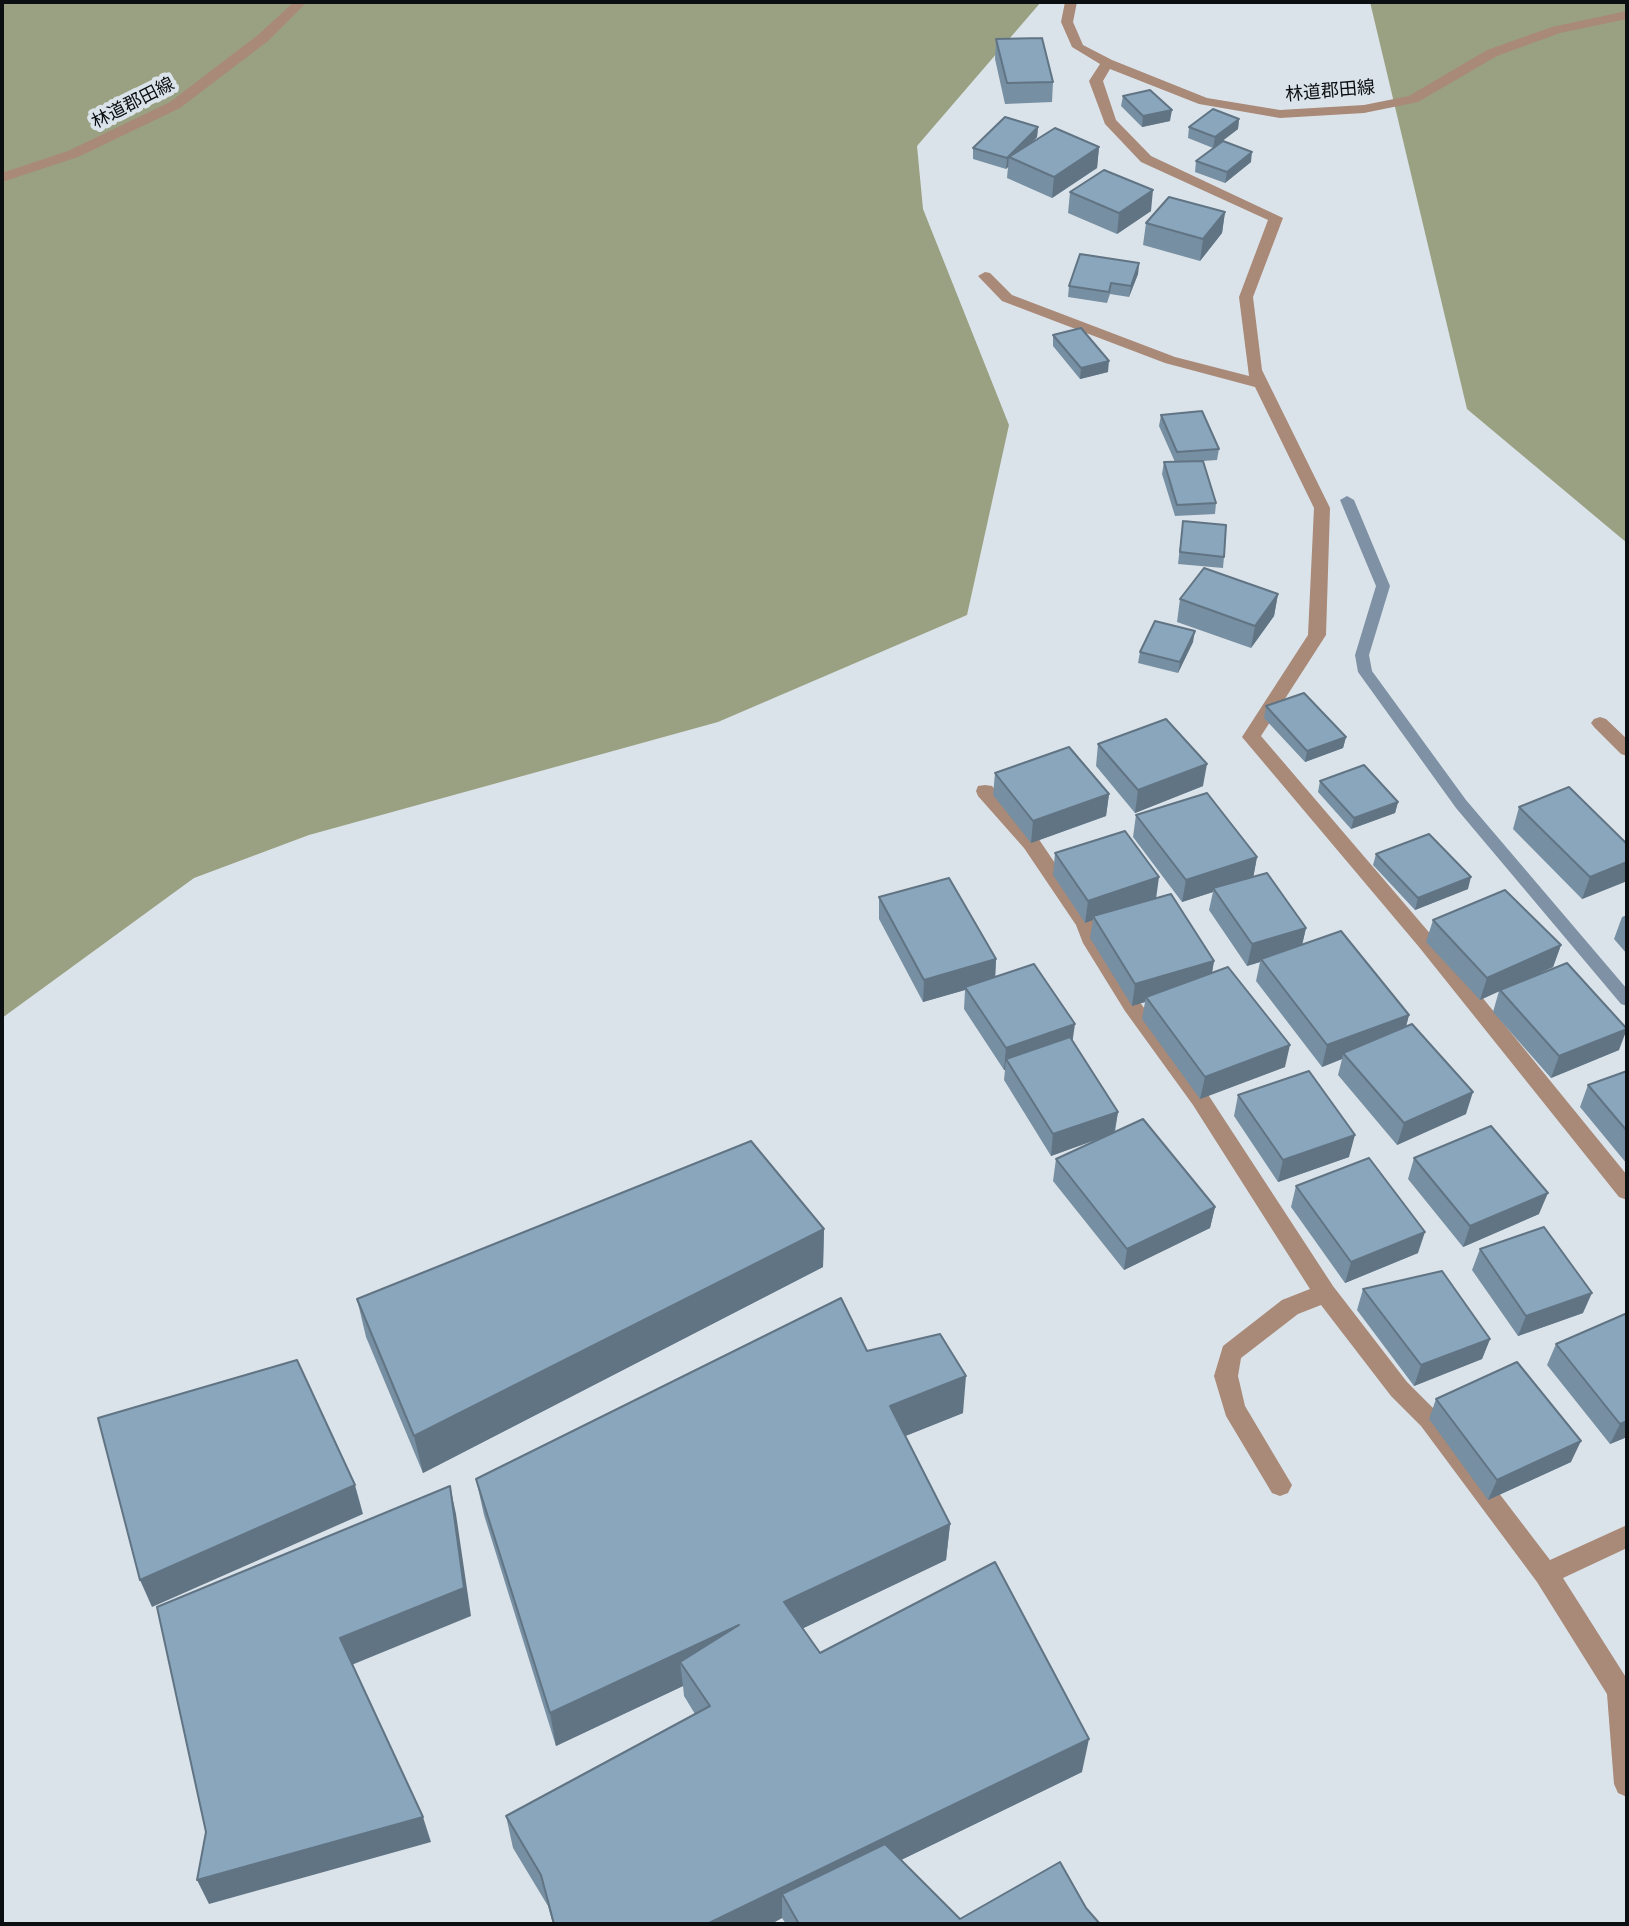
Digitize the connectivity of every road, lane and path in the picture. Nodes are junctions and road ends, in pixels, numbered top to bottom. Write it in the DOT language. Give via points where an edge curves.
graph roads {
  1 [pos="301,2"];
  2 [pos="1071,2"];
  3 [pos="1627,15"];
  4 [pos="1107,63"];
  5 [pos="2,178"];
  6 [pos="985,276"];
  7 [pos="1261,384"];
  8 [pos="1600,723"];
  9 [pos="1627,750"];
  10 [pos="985,791"];
  11 [pos="1627,1191"];
  12 [pos="1325,1293"];
  13 [pos="1280,1485"];
  14 [pos="1627,1536"];
  15 [pos="1546,1574"];
  16 [pos="1627,1784"];
  1 -- 5 [label="street, 林道郡田線" via="175,105 73,154"];
  2 -- 4 [label="street, 林道郡田線" via="1067,22 1078,47"];
  3 -- 4 [label="street, 林道郡田線" via="1492,53 1413,99 1364,109 1280,114 1239,108 1204,101"];
  4 -- 7 [label="street" via="1096,81 1110,121 1146,159 1276,218 1246,297 1254,370"];
  6 -- 7 [label="street" via="1007,298 1170,360"];
  7 -- 11 [label="street" via="1322,508 1317,635 1251,737 1426,942"];
  8 -- 9 [label="street"];
  10 -- 12 [label="street" via="1031,843 1132,1006 1200,1099"];
  12 -- 13 [label="street" via="1290,1307 1231,1353 1226,1376 1234,1409"];
  12 -- 15 [label="street"];
  14 -- 15 [label="street"];
  15 -- 16 [label="street" via="1620,1691"];
}
